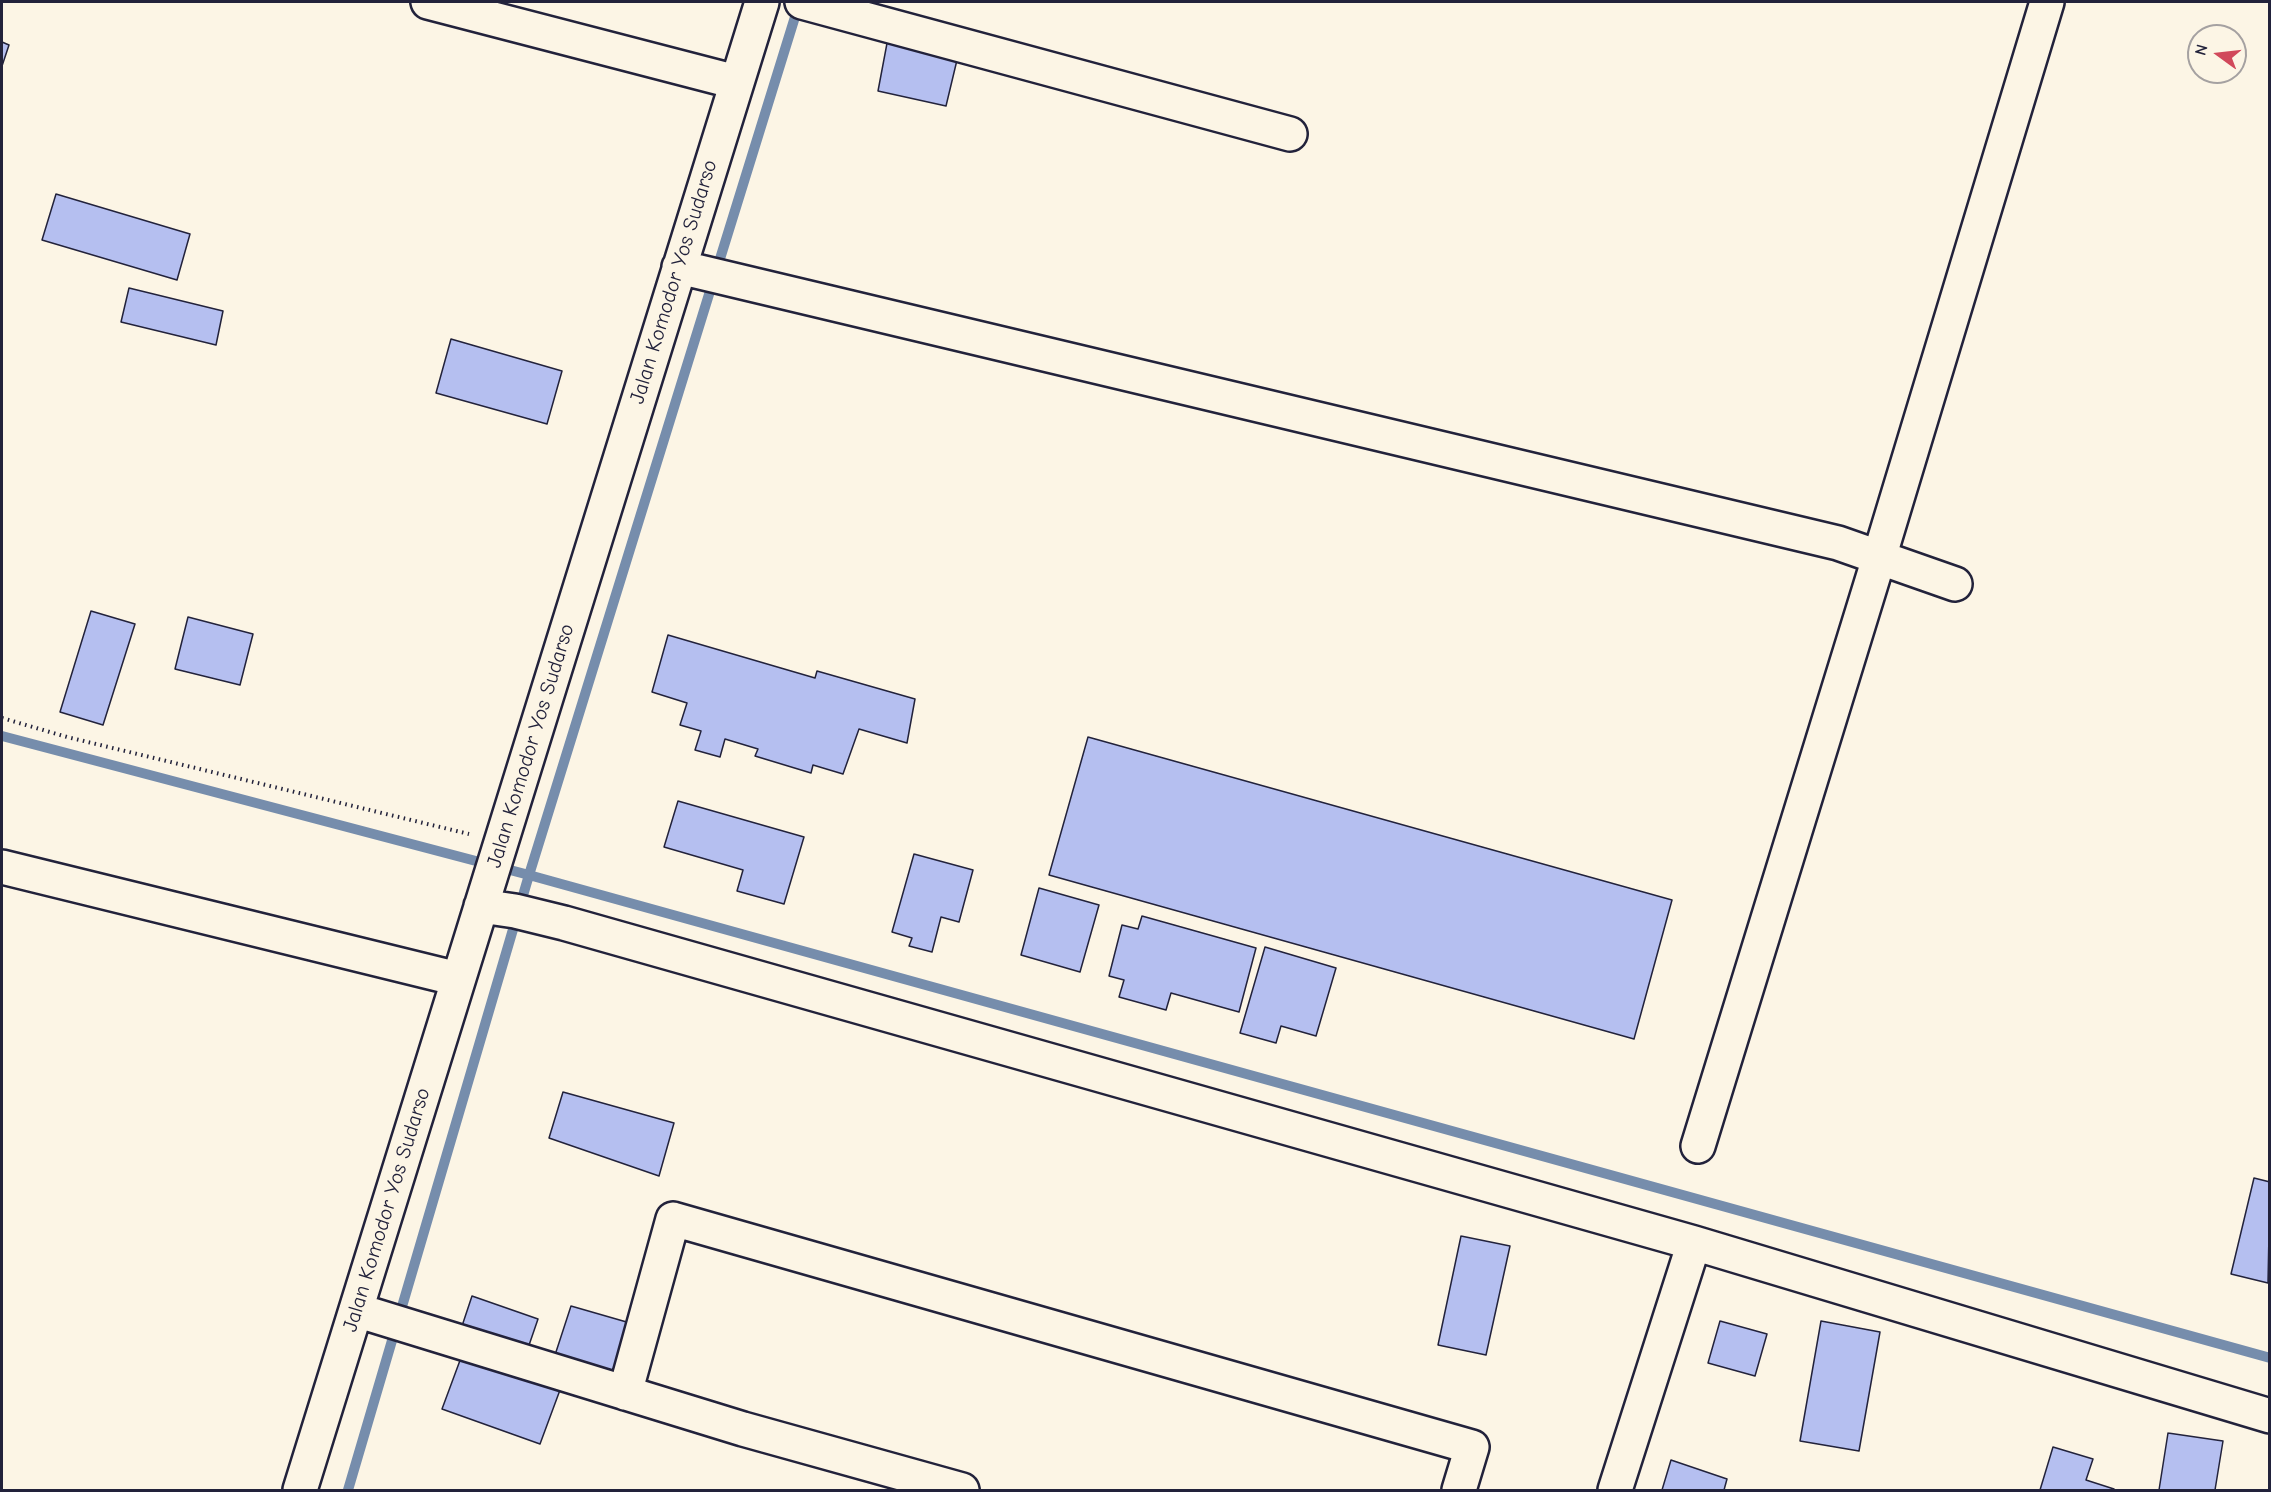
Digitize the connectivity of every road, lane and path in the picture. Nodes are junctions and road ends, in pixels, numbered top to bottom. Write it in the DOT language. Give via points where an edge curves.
graph roads {
  1 [pos="428,2"];
  2 [pos="762,2"];
  3 [pos="802,2"];
  4 [pos="2048,2"];
  5 [pos="736,82"];
  6 [pos="1290,134"];
  7 [pos="685,268"];
  8 [pos="1879,558"];
  9 [pos="1955,584"];
  10 [pos="2,718"];
  11 [pos="501,842"];
  12 [pos="2,867"];
  13 [pos="482,903"];
  14 [pos="458,979"];
  15 [pos="1698,1146"];
  16 [pos="1694,1243"];
  17 [pos="356,1310"];
  18 [pos="625,1393"];
  19 [pos="2270,1416"];
  20 [pos="300,1491"];
  21 [pos="963,1491"];
  22 [pos="1459,1491"];
  23 [pos="1615,1491"];
  1 -- 5 [label="street"];
  2 -- 5 [label="street, Jalan Komodor Yos Sudarso"];
  3 -- 6 [label="street"];
  4 -- 8 [label="street"];
  5 -- 7 [label="street, Jalan Komodor Yos Sudarso"];
  7 -- 8 [label="street" via="1826,541"];
  7 -- 11 [label="street, Jalan Komodor Yos Sudarso"];
  8 -- 9 [label="street"];
  8 -- 15 [label="street"];
  10 -- 11 [label="path"];
  11 -- 13 [label="street, Jalan Komodor Yos Sudarso"];
  12 -- 14 [label="street"];
  13 -- 14 [label="street, Jalan Komodor Yos Sudarso"];
  13 -- 16 [label="street"];
  14 -- 17 [label="street, Jalan Komodor Yos Sudarso"];
  16 -- 19 [label="street"];
  16 -- 23 [label="street"];
  17 -- 18 [label="street"];
  17 -- 20 [label="street, Jalan Komodor Yos Sudarso"];
  18 -- 21 [label="street"];
  18 -- 22 [label="street" via="673,1219 1472,1447"];
}
